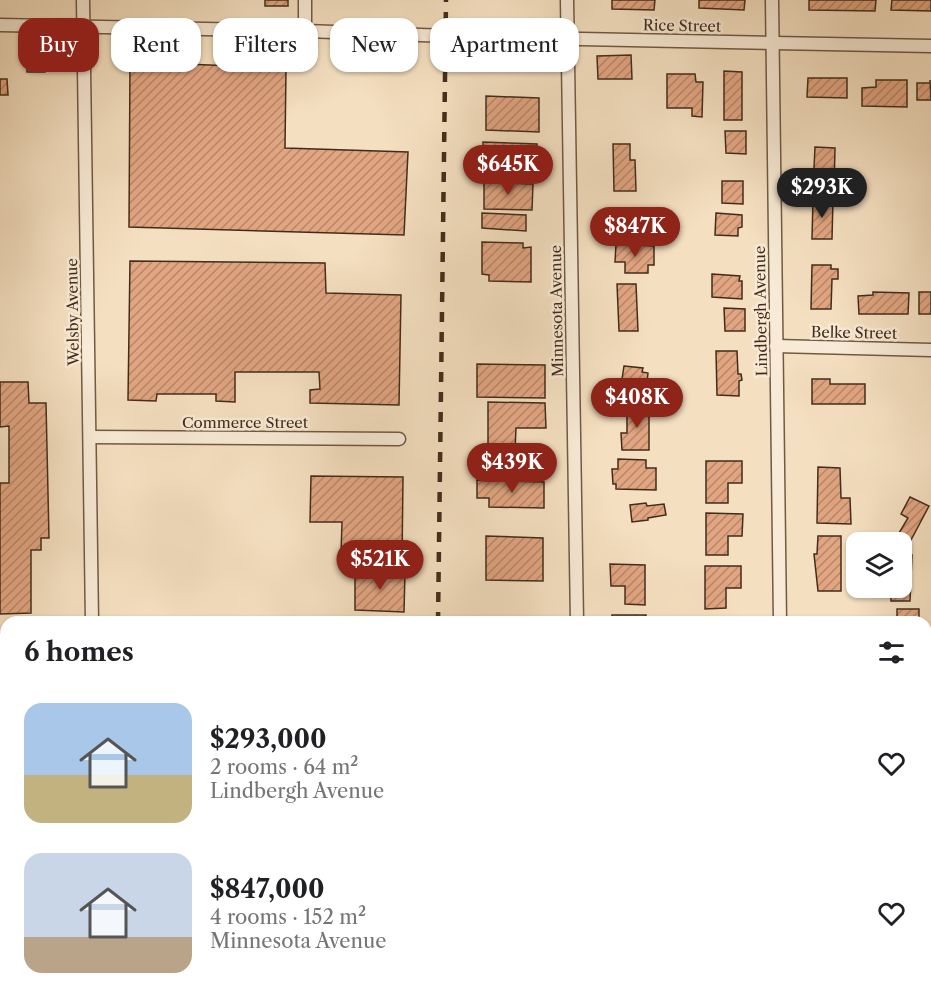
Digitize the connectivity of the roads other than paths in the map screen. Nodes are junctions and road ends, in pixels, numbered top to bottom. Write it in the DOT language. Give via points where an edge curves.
graph roads {
  1 [pos="83,0"];
  2 [pos="304,0"];
  3 [pos="567,0"];
  4 [pos="772,0"];
  5 [pos="83,18"];
  6 [pos="305,18"];
  7 [pos="567,18"];
  8 [pos="0,25"];
  9 [pos="18,25"];
  10 [pos="99,26"];
  11 [pos="213,29"];
  12 [pos="318,31"];
  13 [pos="430,35"];
  14 [pos="579,39"];
  15 [pos="773,43"];
  16 [pos="931,46"];
  17 [pos="84,72"];
  18 [pos="569,72"];
  19 [pos="776,346"];
  20 [pos="931,350"];
  21 [pos="90,437"];
  22 [pos="399,439"];
  23 [pos="92,616"];
  24 [pos="578,616"];
  25 [pos="780,616"];
  1 -- 5 [label="street, Welsby Avenue"];
  2 -- 6 [label="street"];
  3 -- 7 [label="street, Minnesota Avenue"];
  4 -- 15 [label="street, Lindbergh Avenue"];
  8 -- 9 [label="street, Rice Street"];
  10 -- 11 [label="street, Rice Street"];
  12 -- 13 [label="street, Rice Street"];
  14 -- 15 [label="street, Rice Street"];
  15 -- 16 [label="street, Rice Street"];
  15 -- 19 [label="street, Lindbergh Avenue"];
  17 -- 21 [label="street, Welsby Avenue"];
  18 -- 24 [label="street, Minnesota Avenue"];
  19 -- 20 [label="street, Belke Street"];
  19 -- 25 [label="street, Lindbergh Avenue"];
  21 -- 22 [label="street, Commerce Street"];
  21 -- 23 [label="street, Welsby Avenue"];
}
